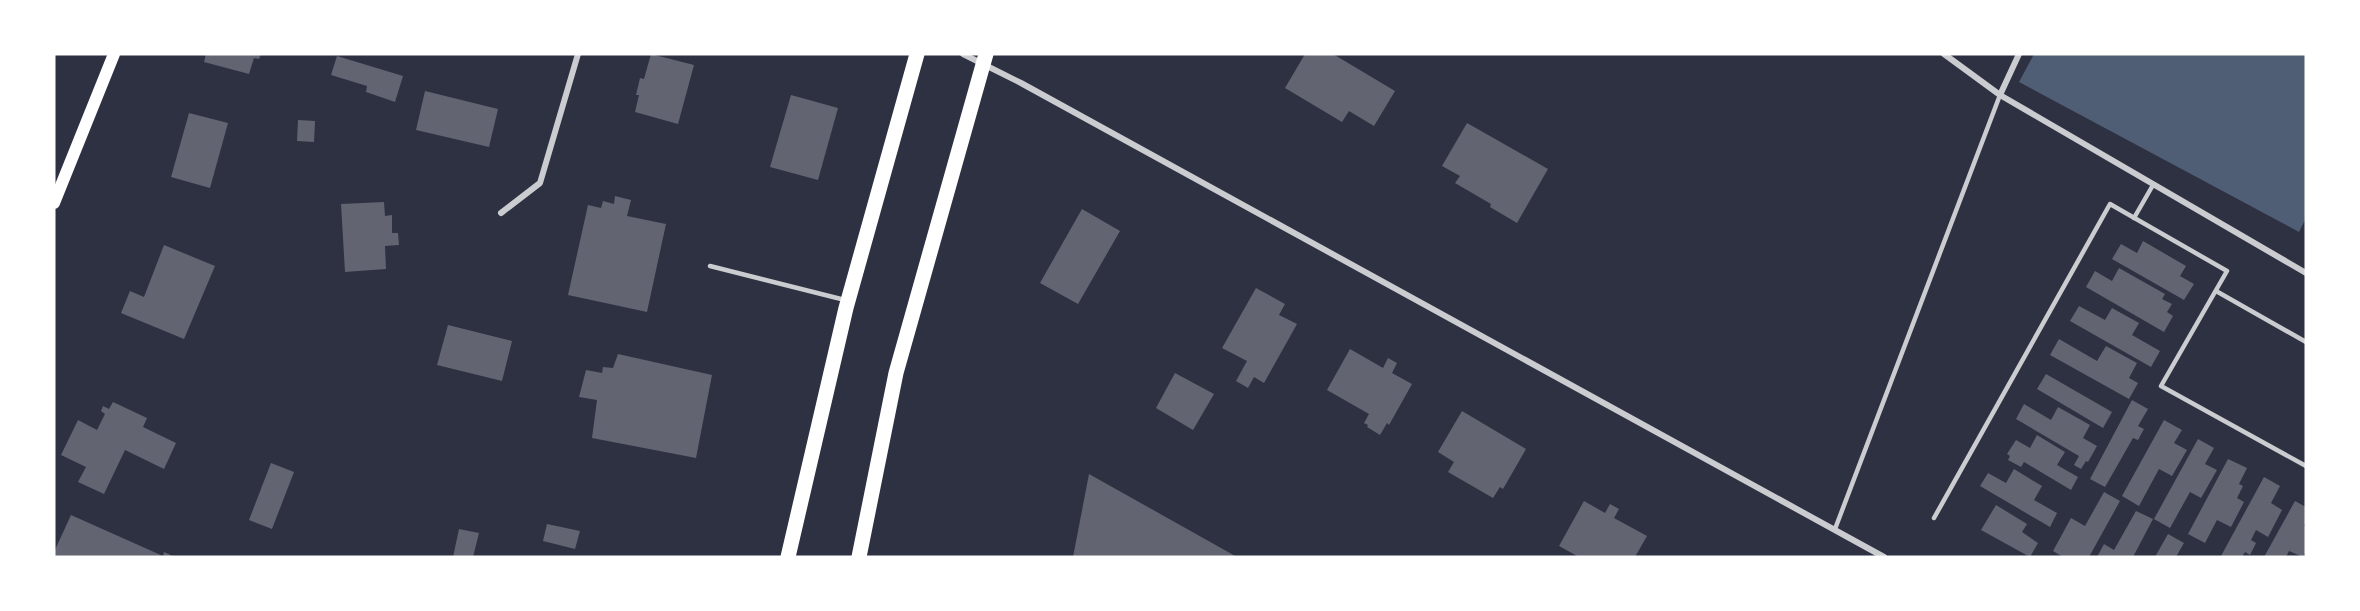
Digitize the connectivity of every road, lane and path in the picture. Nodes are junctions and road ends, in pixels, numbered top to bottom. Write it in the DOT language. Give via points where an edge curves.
graph roads {
  1 [pos="114,54"];
  2 [pos="578,54"];
  3 [pos="917,54"];
  4 [pos="963,54"];
  5 [pos="1944,54"];
  6 [pos="2019,54"];
  7 [pos="984,59"];
  8 [pos="2000,95"];
  9 [pos="2153,185"];
  10 [pos="54,203"];
  11 [pos="501,213"];
  12 [pos="2134,218"];
  13 [pos="710,267"];
  14 [pos="2306,273"];
  15 [pos="2216,291"];
  16 [pos="848,301"];
  17 [pos="2306,342"];
  18 [pos="2306,466"];
  19 [pos="1934,518"];
  20 [pos="1835,529"];
  21 [pos="788,557"];
  22 [pos="859,557"];
  23 [pos="1884,557"];
  1 -- 10 [label="main road"];
  2 -- 11 [label="street" via="540,183"];
  3 -- 16 [label="main road"];
  4 -- 7 [label="street"];
  5 -- 8 [label="street"];
  6 -- 8 [label="street"];
  7 -- 20 [label="street"];
  7 -- 22 [label="main road" via="896,374"];
  8 -- 9 [label="street"];
  8 -- 20 [label="lane"];
  9 -- 12 [label="lane"];
  9 -- 14 [label="street"];
  12 -- 15 [label="lane" via="2227,271"];
  12 -- 19 [label="lane" via="2110,204"];
  13 -- 16 [label="lane"];
  15 -- 17 [label="lane"];
  15 -- 18 [label="lane" via="2161,386"];
  16 -- 21 [label="main road"];
  20 -- 23 [label="street"];
}
